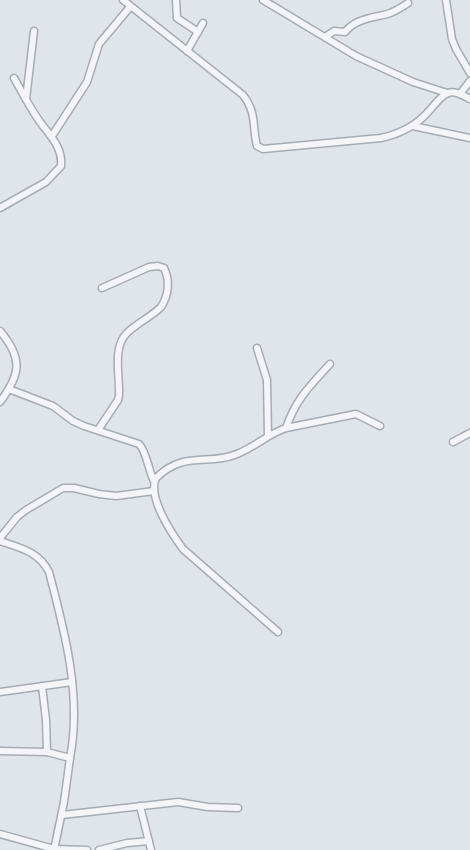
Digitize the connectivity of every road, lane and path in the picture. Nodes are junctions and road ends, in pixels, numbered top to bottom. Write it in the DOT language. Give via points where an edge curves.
graph roads {
  1 [pos="123,0"];
  2 [pos="176,0"];
  3 [pos="263,0"];
  4 [pos="446,0"];
  5 [pos="408,4"];
  6 [pos="130,7"];
  7 [pos="203,23"];
  8 [pos="34,31"];
  9 [pos="198,32"];
  10 [pos="325,37"];
  11 [pos="187,51"];
  12 [pos="470,74"];
  13 [pos="14,78"];
  14 [pos="470,81"];
  15 [pos="447,93"];
  16 [pos="460,94"];
  17 [pos="26,99"];
  18 [pos="470,99"];
  19 [pos="413,126"];
  20 [pos="52,136"];
  21 [pos="470,138"];
  22 [pos="0,208"];
  23 [pos="102,288"];
  24 [pos="0,332"];
  25 [pos="257,348"];
  26 [pos="330,364"];
  27 [pos="10,389"];
  28 [pos="0,402"];
  29 [pos="380,426"];
  30 [pos="286,428"];
  31 [pos="98,430"];
  32 [pos="470,433"];
  33 [pos="268,436"];
  34 [pos="454,442"];
  35 [pos="154,481"];
  36 [pos="154,491"];
  37 [pos="0,540"];
  38 [pos="278,632"];
  39 [pos="72,682"];
  40 [pos="42,686"];
  41 [pos="0,692"];
  42 [pos="0,751"];
  43 [pos="47,752"];
  44 [pos="70,758"];
  45 [pos="140,806"];
  46 [pos="238,808"];
  47 [pos="62,815"];
  48 [pos="0,834"];
  49 [pos="149,841"];
  50 [pos="54,850"];
  51 [pos="87,850"];
  52 [pos="99,850"];
  53 [pos="151,850"];
  1 -- 6 [label="street"];
  2 -- 9 [label="street" via="177,18"];
  3 -- 10 [label="street"];
  4 -- 12 [label="street" via="452,39"];
  5 -- 10 [label="street" via="389,14 358,22 345,32 334,32"];
  6 -- 11 [label="street"];
  6 -- 20 [label="street" via="99,44 87,82"];
  7 -- 9 [label="street"];
  8 -- 17 [label="street"];
  9 -- 11 [label="street"];
  10 -- 15 [label="street" via="356,56 412,82"];
  11 -- 19 [label="street" via="249,103 259,148 380,138"];
  13 -- 17 [label="street"];
  14 -- 16 [label="street"];
  15 -- 16 [label="street"];
  15 -- 19 [label="street"];
  16 -- 18 [label="street"];
  17 -- 20 [label="street"];
  19 -- 21 [label="street"];
  20 -- 22 [label="street" via="62,160 57,172 46,182"];
  23 -- 31 [label="street" via="149,267 164,268 168,276 165,300 161,306 122,339 118,400"];
  24 -- 27 [label="street" via="16,356 16,373"];
  25 -- 33 [label="street" via="267,380"];
  26 -- 30 [label="street" via="302,394"];
  27 -- 28 [label="street"];
  27 -- 31 [label="street" via="47,403 73,421"];
  29 -- 30 [label="street" via="356,414"];
  30 -- 33 [label="street"];
  31 -- 35 [label="street" via="141,445"];
  32 -- 34 [label="street"];
  33 -- 35 [label="street" via="236,455 182,462"];
  35 -- 36 [label="street"];
  36 -- 37 [label="street" via="116,496 64,488 17,517"];
  36 -- 38 [label="street" via="165,521 183,549"];
  37 -- 39 [label="street" via="27,550 45,564 65,631"];
  39 -- 40 [label="street"];
  39 -- 44 [label="street" via="74,715"];
  40 -- 41 [label="street"];
  40 -- 43 [label="street"];
  42 -- 43 [label="street"];
  43 -- 44 [label="street"];
  44 -- 47 [label="street"];
  45 -- 46 [label="street" via="178,802 202,807"];
  45 -- 47 [label="street"];
  45 -- 49 [label="street"];
  47 -- 50 [label="street"];
  48 -- 50 [label="street"];
  49 -- 52 [label="street"];
  49 -- 53 [label="street"];
  50 -- 51 [label="street"];
}
